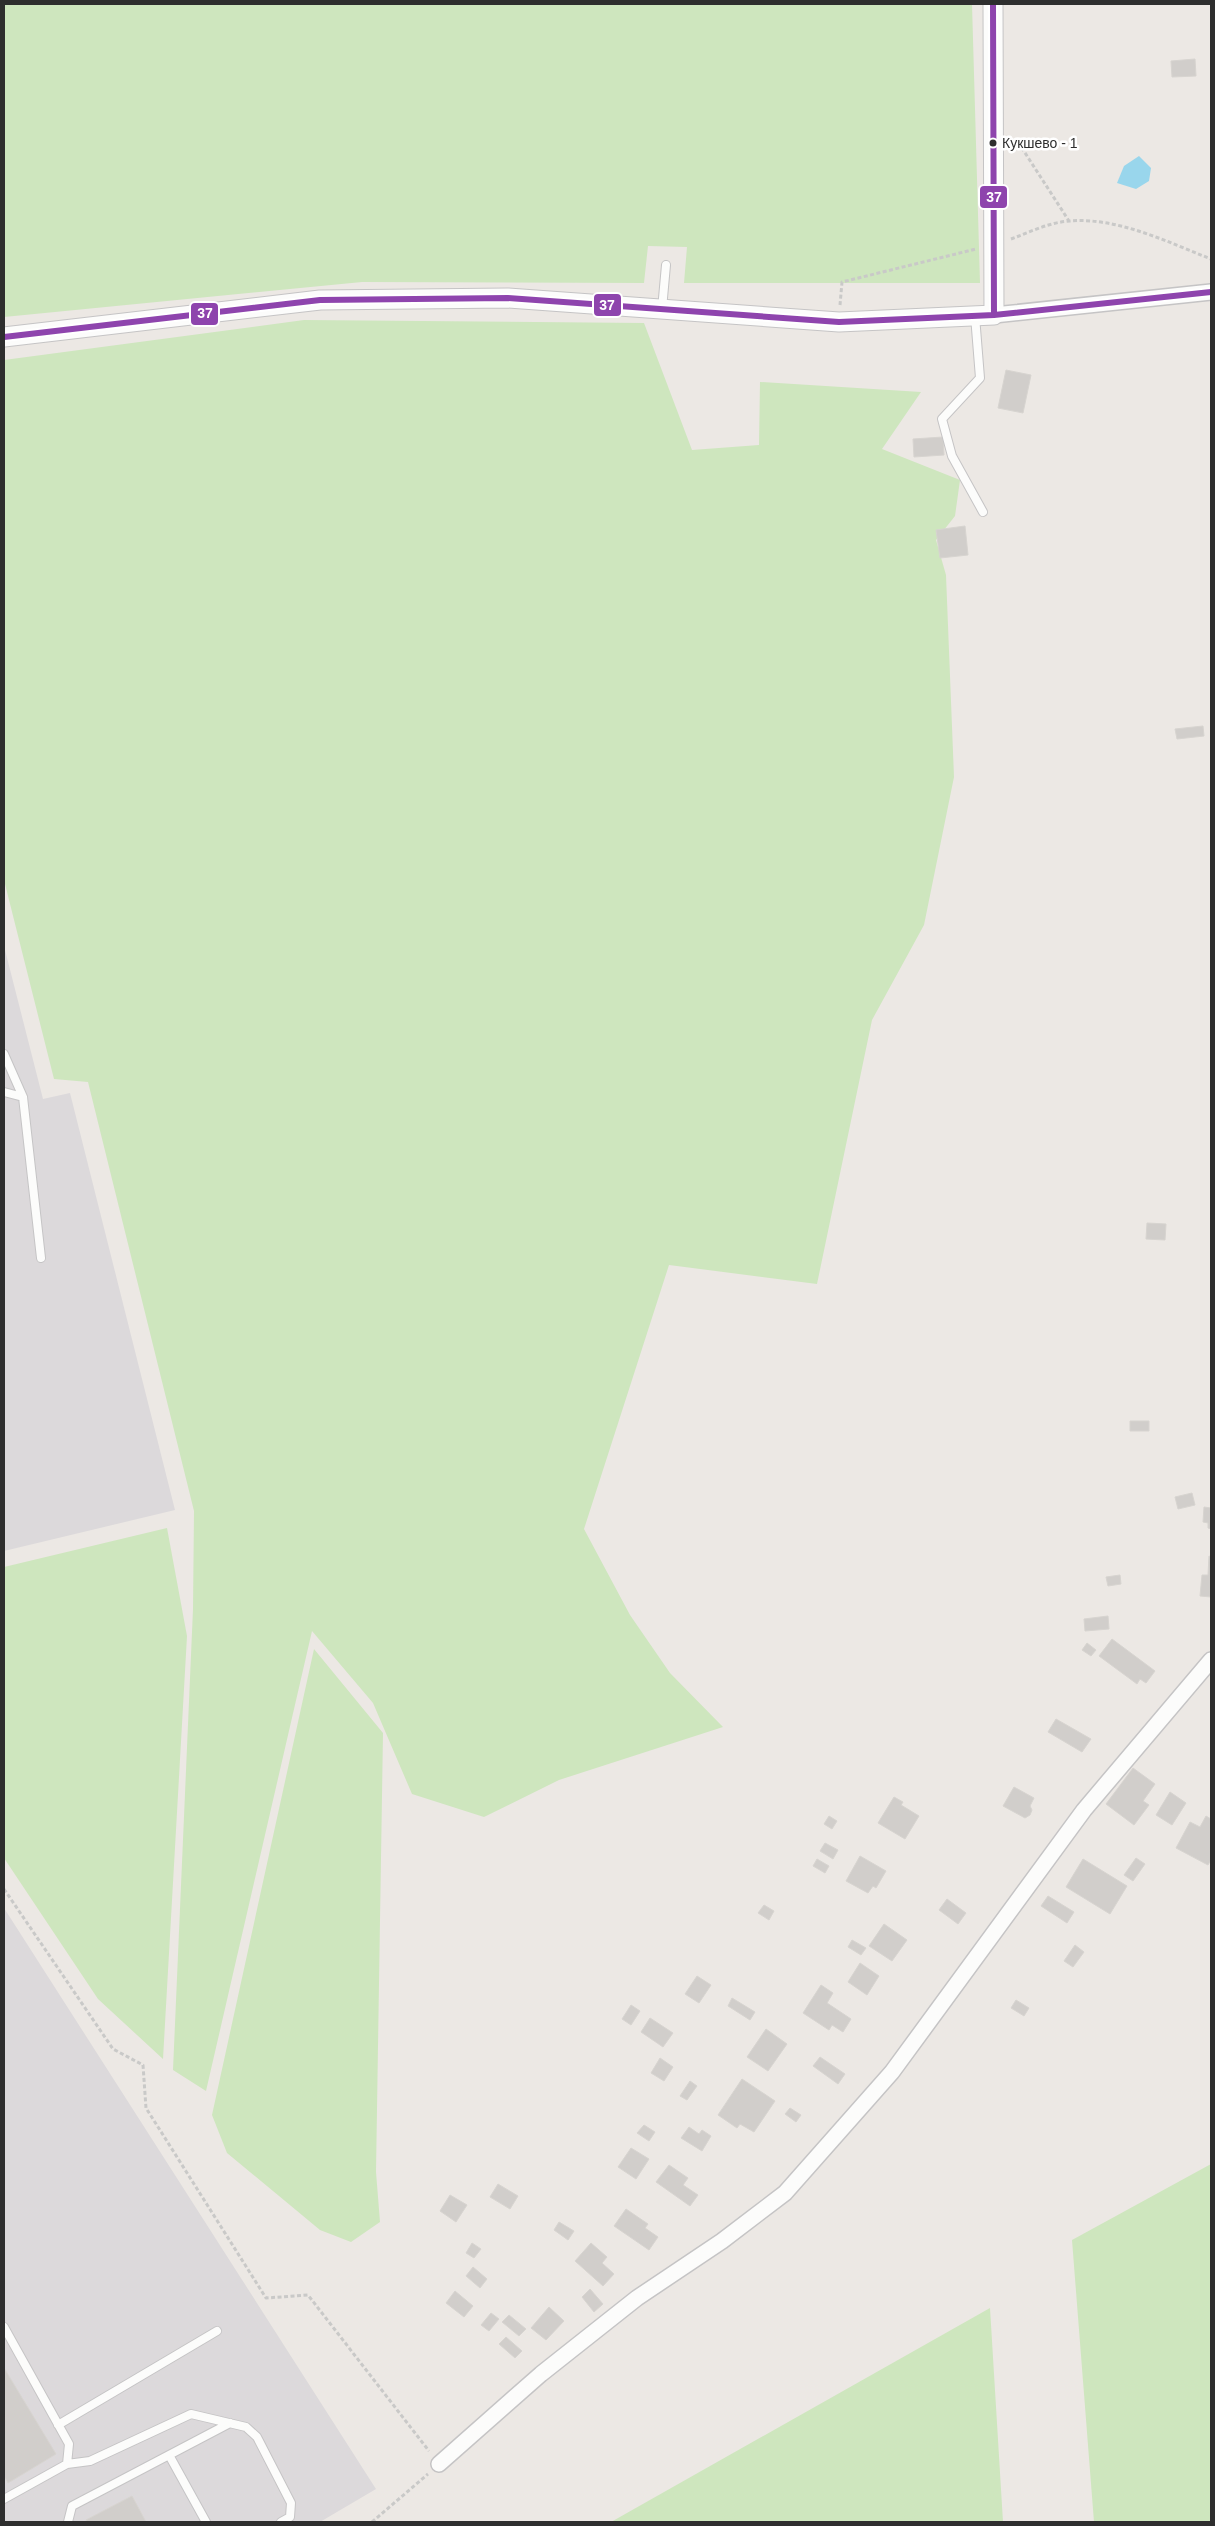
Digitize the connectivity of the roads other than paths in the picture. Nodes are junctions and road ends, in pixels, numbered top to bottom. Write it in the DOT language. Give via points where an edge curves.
graph roads {
  1 [pos="993,4"];
  2 [pos="666,264"];
  3 [pos="1211,292"];
  4 [pos="662,309"];
  5 [pos="994,315"];
  6 [pos="975,316"];
  7 [pos="4,336"];
  8 [pos="983,512"];
  9 [pos="4,1054"];
  10 [pos="4,1092"];
  11 [pos="23,1097"];
  12 [pos="41,1258"];
  13 [pos="1211,1660"];
  14 [pos="4,2327"];
  15 [pos="217,2330"];
  16 [pos="230,2423"];
  17 [pos="58,2424"];
  18 [pos="169,2455"];
  19 [pos="67,2464"];
  20 [pos="439,2464"];
  21 [pos="4,2499"];
  22 [pos="68,2522"];
  23 [pos="206,2522"];
  24 [pos="281,2522"];
  1 -- 5 [label="street"];
  2 -- 4 [label="lane"];
  3 -- 5 [label="street"];
  4 -- 6 [label="street" via="839,322"];
  4 -- 7 [label="street" via="508,298 320,300"];
  5 -- 6 [label="street"];
  6 -- 8 [label="lane" via="980,378 942,419 952,456"];
  9 -- 11 [label="lane"];
  10 -- 11 [label="lane"];
  11 -- 12 [label="lane"];
  13 -- 20 [label="street" via="1084,1810 892,2072 785,2193 722,2241 637,2298 541,2374"];
  14 -- 17 [label="lane"];
  15 -- 17 [label="lane"];
  16 -- 18 [label="lane"];
  16 -- 19 [label="lane" via="191,2414 90,2461"];
  16 -- 24 [label="lane" via="246,2427 257,2437 291,2503 290,2517"];
  17 -- 19 [label="lane" via="69,2444"];
  18 -- 22 [label="lane" via="72,2506"];
  18 -- 23 [label="lane"];
  19 -- 21 [label="lane"];
}
